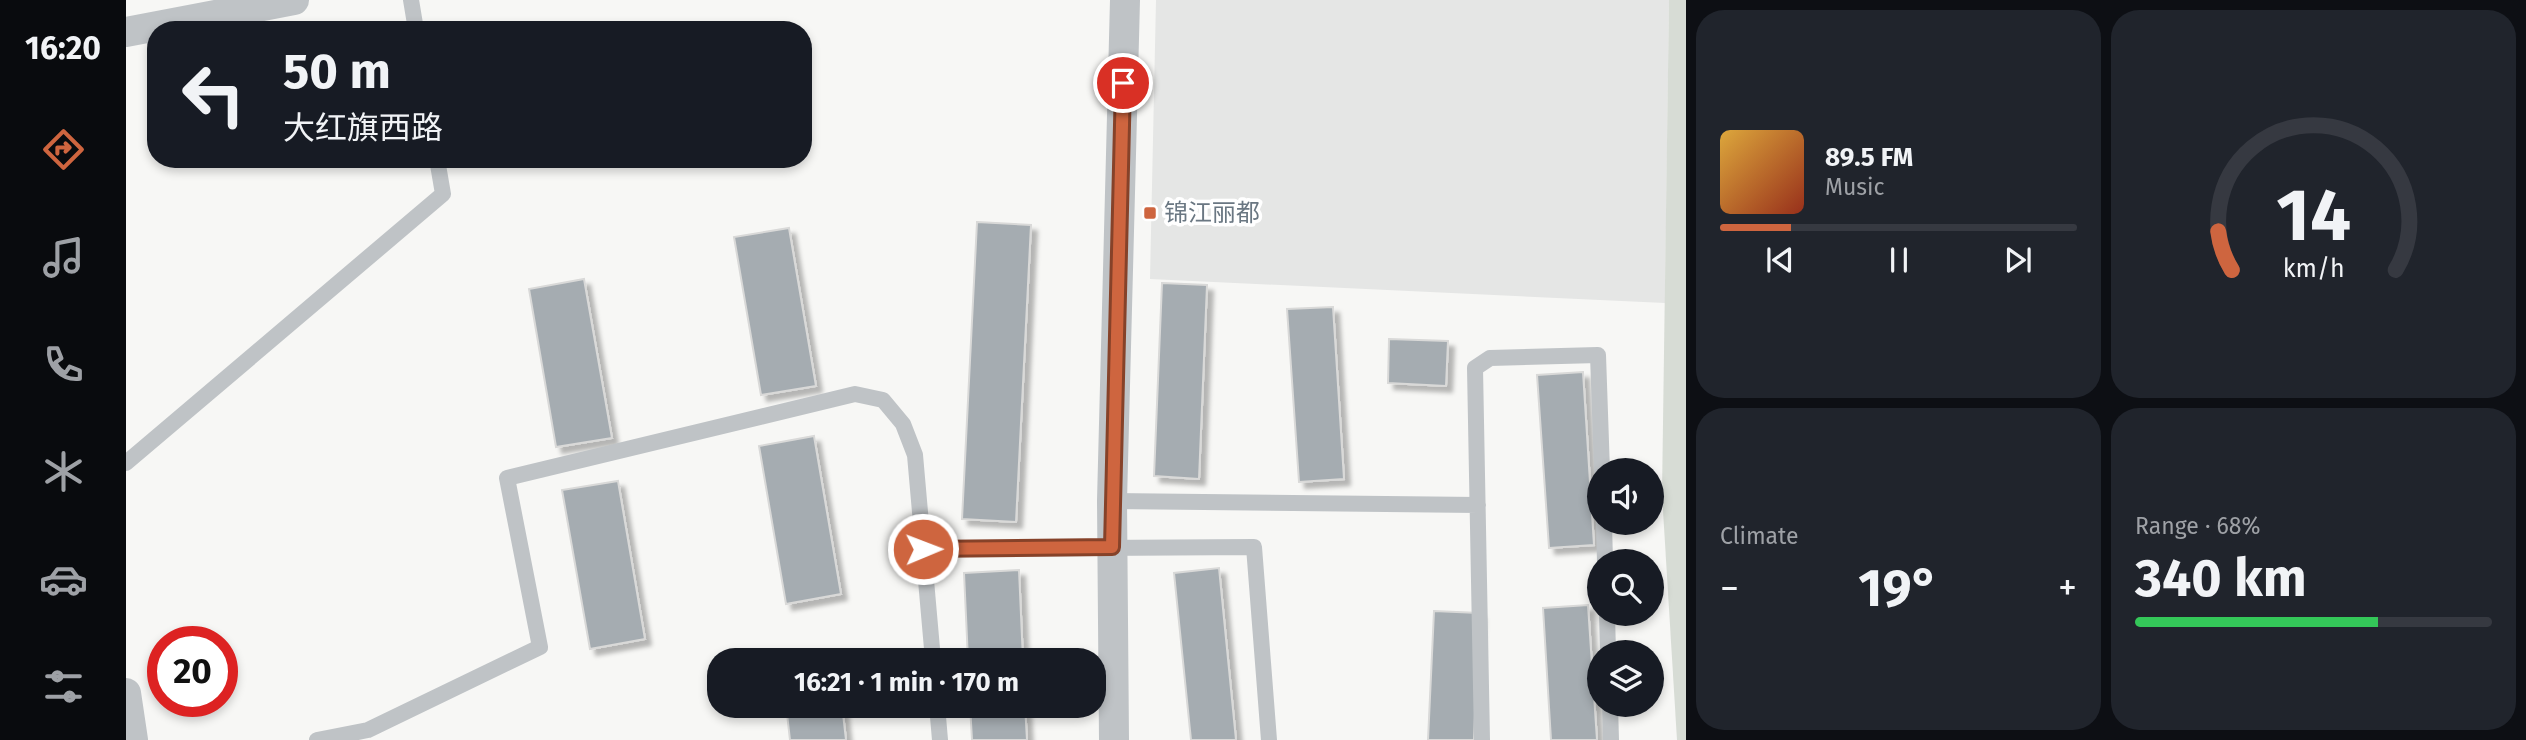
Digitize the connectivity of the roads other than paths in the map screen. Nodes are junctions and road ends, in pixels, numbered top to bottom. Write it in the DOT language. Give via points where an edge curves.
graph roads {
  1 [pos="294,0"];
  2 [pos="411,0"];
  3 [pos="1125,0"];
  4 [pos="184,21"];
  5 [pos="414,21"];
  6 [pos="147,28"];
  7 [pos="126,32"];
  8 [pos="439,168"];
  9 [pos="1602,458"];
  10 [pos="126,463"];
  11 [pos="1112,501"];
  12 [pos="1478,505"];
  13 [pos="1112,547"];
  14 [pos="923,549"];
  15 [pos="932,648"];
  16 [pos="126,693"];
  17 [pos="1610,717"];
  18 [pos="938,718"];
  19 [pos="134,740"];
  20 [pos="317,740"];
  21 [pos="940,740"];
  22 [pos="1114,740"];
  23 [pos="1269,740"];
  24 [pos="1482,740"];
  25 [pos="1611,740"];
  1 -- 4 [label="street"];
  2 -- 5 [label="lane"];
  3 -- 11 [label="street"];
  6 -- 7 [label="street"];
  8 -- 10 [label="lane" via="443,194"];
  9 -- 12 [label="lane" via="1598,355 1490,358 1475,368"];
  11 -- 12 [label="lane"];
  11 -- 13 [label="street"];
  12 -- 24 [label="lane"];
  13 -- 14 [label="lane"];
  13 -- 22 [label="street"];
  13 -- 23 [label="lane" via="1254,547"];
  14 -- 15 [label="lane"];
  14 -- 20 [label="lane" via="915,455 903,424 883,400 855,394 507,478 540,648 368,730"];
  16 -- 19 [label="street"];
  17 -- 25 [label="lane"];
  18 -- 21 [label="lane"];
}
